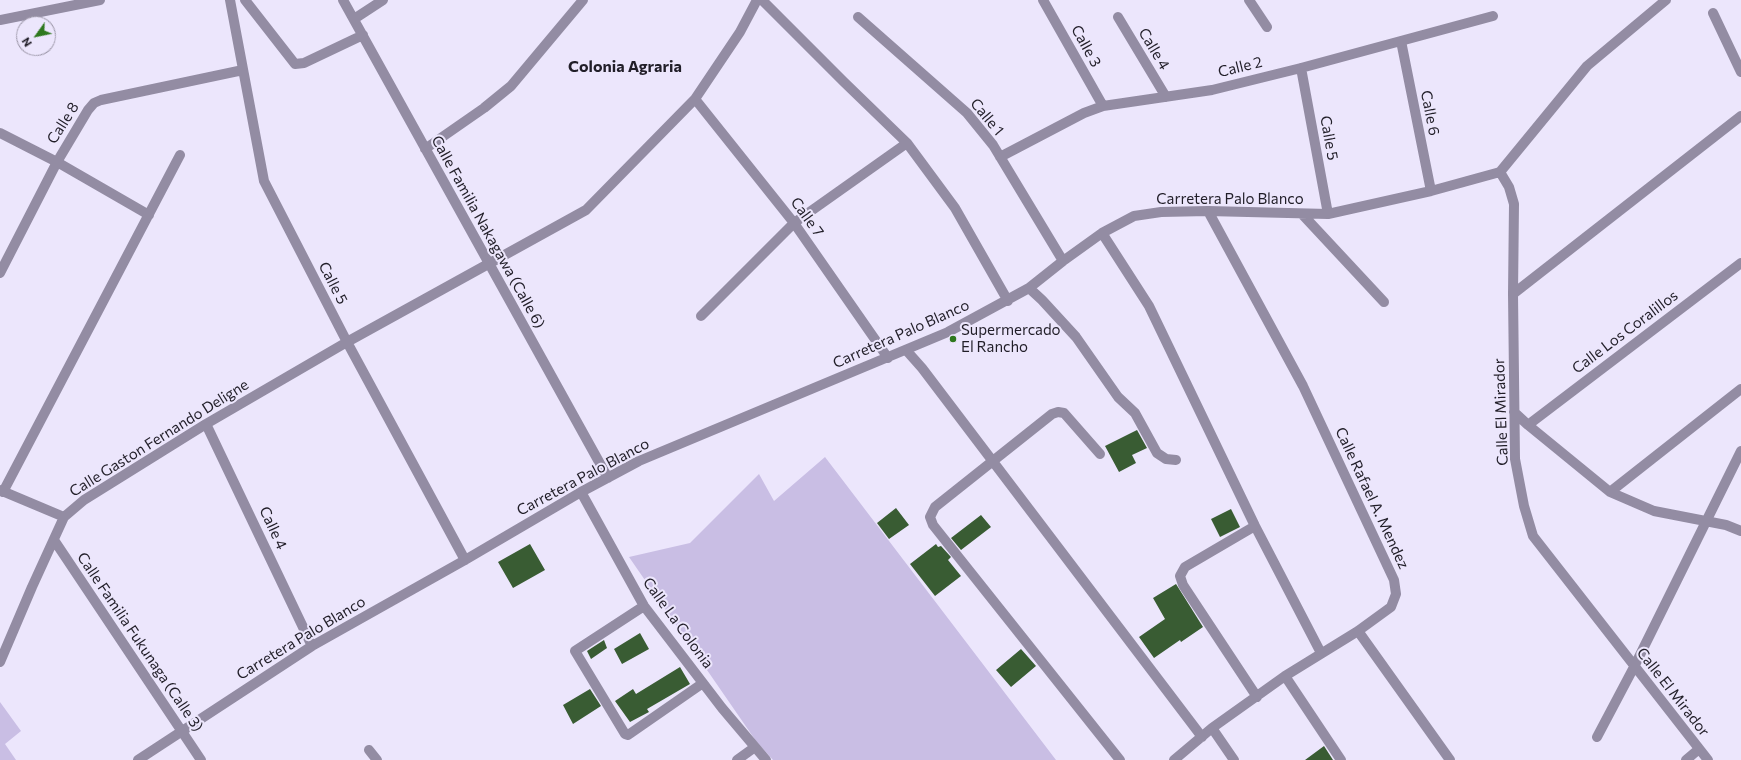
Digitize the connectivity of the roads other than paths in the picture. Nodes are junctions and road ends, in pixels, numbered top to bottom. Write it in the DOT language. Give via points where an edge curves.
graph roads {
  1 [pos="100,0"];
  2 [pos="230,0"];
  3 [pos="245,0"];
  4 [pos="343,0"];
  5 [pos="383,0"];
  6 [pos="583,0"];
  7 [pos="757,0"];
  8 [pos="762,0"];
  9 [pos="1043,0"];
  10 [pos="1249,0"];
  11 [pos="1663,1"];
  12 [pos="1713,13"];
  13 [pos="1493,16"];
  14 [pos="858,17"];
  15 [pos="1118,17"];
  16 [pos="354,19"];
  17 [pos="0,20"];
  18 [pos="1267,27"];
  19 [pos="363,35"];
  20 [pos="1401,41"];
  21 [pos="1301,68"];
  22 [pos="242,70"];
  23 [pos="1741,72"];
  24 [pos="1166,97"];
  25 [pos="695,99"];
  26 [pos="1102,106"];
  27 [pos="1741,116"];
  28 [pos="0,133"];
  29 [pos="907,142"];
  30 [pos="425,149"];
  31 [pos="180,155"];
  32 [pos="1000,157"];
  33 [pos="57,162"];
  34 [pos="1500,172"];
  35 [pos="1431,191"];
  36 [pos="1208,211"];
  37 [pos="1302,214"];
  38 [pos="1328,214"];
  39 [pos="148,215"];
  40 [pos="794,223"];
  41 [pos="1102,233"];
  42 [pos="0,250"];
  43 [pos="10,255"];
  44 [pos="1063,261"];
  45 [pos="489,263"];
  46 [pos="1741,263"];
  47 [pos="0,274"];
  48 [pos="1029,288"];
  49 [pos="1513,294"];
  50 [pos="1008,301"];
  51 [pos="1384,302"];
  52 [pos="701,316"];
  53 [pos="347,342"];
  54 [pos="906,350"];
  55 [pos="888,358"];
  56 [pos="1741,389"];
  57 [pos="1514,412"];
  58 [pos="206,424"];
  59 [pos="1528,425"];
  60 [pos="1741,451"];
  61 [pos="1100,454"];
  62 [pos="1176,460"];
  63 [pos="993,461"];
  64 [pos="608,478"];
  65 [pos="2,491"];
  66 [pos="581,492"];
  67 [pos="1610,492"];
  68 [pos="64,517"];
  69 [pos="1706,521"];
  70 [pos="1255,526"];
  71 [pos="1741,531"];
  72 [pos="54,540"];
  73 [pos="465,560"];
  74 [pos="644,606"];
  75 [pos="1358,631"];
  76 [pos="312,646"];
  77 [pos="1321,653"];
  78 [pos="0,662"];
  79 [pos="1634,667"];
  80 [pos="1285,676"];
  81 [pos="703,683"];
  82 [pos="1257,697"];
  83 [pos="1212,728"];
  84 [pos="182,731"];
  85 [pos="1202,737"];
  86 [pos="1597,737"];
  87 [pos="754,747"];
  88 [pos="1699,749"];
  89 [pos="369,750"];
  90 [pos="138,760"];
  91 [pos="201,760"];
  92 [pos="377,760"];
  93 [pos="737,760"];
  94 [pos="766,760"];
  95 [pos="1120,760"];
  96 [pos="1174,760"];
  97 [pos="1234,760"];
  98 [pos="1341,760"];
  99 [pos="1450,760"];
  100 [pos="1686,760"];
  101 [pos="1708,760"];
  1 -- 17 [label="street"];
  2 -- 22 [label="street, Calle 5"];
  3 -- 19 [label="street" via="295,64 304,63"];
  4 -- 16 [label="street, Calle Familia Nakagawa (Calle 6)"];
  5 -- 16 [label="street"];
  6 -- 30 [label="street" via="511,86"];
  7 -- 25 [label="street, Calle Gaston Fernando Deligne" via="740,32"];
  8 -- 29 [label="street"];
  9 -- 26 [label="street, Calle 3"];
  10 -- 18 [label="street"];
  11 -- 34 [label="street" via="1587,66"];
  12 -- 23 [label="street"];
  13 -- 20 [label="street, Calle 2"];
  14 -- 32 [label="street, Calle 1" via="967,113"];
  15 -- 24 [label="street, Calle 4"];
  16 -- 19 [label="street, Calle Familia Nakagawa (Calle 6)"];
  19 -- 30 [label="street, Calle Familia Nakagawa (Calle 6)"];
  20 -- 21 [label="street, Calle 2"];
  20 -- 35 [label="street, Calle 6"];
  21 -- 24 [label="street, Calle 2" via="1212,90"];
  21 -- 38 [label="street, Calle 5"];
  22 -- 33 [label="street, Calle 8" via="94,103"];
  22 -- 53 [label="street, Calle 5" via="264,181"];
  24 -- 26 [label="street, Calle 2"];
  25 -- 40 [label="street, Calle 7"];
  25 -- 45 [label="street, Calle Gaston Fernando Deligne" via="586,210"];
  26 -- 32 [label="street, Calle 2"];
  27 -- 49 [label="street"];
  28 -- 33 [label="street"];
  29 -- 40 [label="street"];
  29 -- 50 [label="street" via="955,208"];
  30 -- 45 [label="street, Calle Familia Nakagawa (Calle 6)"];
  31 -- 39 [label="street"];
  32 -- 44 [label="street, Calle 1"];
  33 -- 39 [label="street"];
  33 -- 43 [label="street, Calle 8"];
  34 -- 35 [label="street, Carretera Palo Blanco"];
  34 -- 49 [label="street, Calle El Mirador" via="1509,187 1514,204"];
  35 -- 38 [label="street, Carretera Palo Blanco"];
  36 -- 37 [label="street, Carretera Palo Blanco"];
  36 -- 41 [label="street, Carretera Palo Blanco" via="1161,212 1134,216"];
  36 -- 75 [label="street, Calle Rafael A. Mendez" via="1303,386 1394,580 1396,594 1391,607"];
  37 -- 38 [label="street, Carretera Palo Blanco"];
  37 -- 51 [label="street"];
  39 -- 65 [label="street"];
  40 -- 52 [label="street"];
  40 -- 55 [label="street, Calle 7"];
  41 -- 44 [label="street, Carretera Palo Blanco"];
  41 -- 70 [label="street" via="1149,306"];
  42 -- 43 [label="street"];
  43 -- 47 [label="street, Calle 8"];
  44 -- 48 [label="street, Carretera Palo Blanco"];
  45 -- 53 [label="street, Calle Gaston Fernando Deligne"];
  45 -- 64 [label="street, Calle Familia Nakagawa (Calle 6)"];
  46 -- 59 [label="street, Calle Los Coralillos"];
  48 -- 50 [label="street, Carretera Palo Blanco"];
  48 -- 62 [label="street" via="1052,309 1076,337 1118,397 1135,413 1157,453 1166,459"];
  49 -- 57 [label="street, Calle El Mirador"];
  50 -- 54 [label="street, Carretera Palo Blanco"];
  53 -- 58 [label="street, Calle Gaston Fernando Deligne"];
  53 -- 73 [label="street, Calle 5"];
  54 -- 55 [label="street, Carretera Palo Blanco"];
  54 -- 63 [label="street"];
  55 -- 64 [label="street, Carretera Palo Blanco" via="639,461"];
  56 -- 67 [label="street"];
  57 -- 59 [label="street"];
  57 -- 79 [label="street, Calle El Mirador" via="1515,459 1533,536"];
  58 -- 68 [label="street, Calle Gaston Fernando Deligne" via="84,500"];
  58 -- 76 [label="street, Calle 4"];
  59 -- 67 [label="street"];
  60 -- 69 [label="street"];
  61 -- 63 [label="street" via="1064,413 1058,412 1052,414"];
  63 -- 85 [label="street"];
  63 -- 95 [label="street" via="935,507 930,517 932,525"];
  64 -- 66 [label="street, Carretera Palo Blanco"];
  65 -- 68 [label="street"];
  66 -- 73 [label="street, Carretera Palo Blanco"];
  66 -- 74 [label="street, Calle La Colonia"];
  67 -- 69 [label="street" via="1654,511"];
  68 -- 72 [label="street, Calle Gaston Fernando Deligne"];
  69 -- 71 [label="street"];
  69 -- 79 [label="street"];
  70 -- 77 [label="street"];
  70 -- 82 [label="street" via="1185,567 1180,576 1183,585"];
  72 -- 78 [label="street, Calle Gaston Fernando Deligne"];
  72 -- 84 [label="street, Calle Familia Fukunaga (Calle 3)"];
  73 -- 76 [label="street, Carretera Palo Blanco"];
  74 -- 81 [label="street, Calle La Colonia"];
  74 -- 81 [label="street" via="575,651 626,734"];
  75 -- 77 [label="street, Calle Rafael A. Mendez"];
  75 -- 99 [label="street"];
  76 -- 84 [label="street, Carretera Palo Blanco"];
  77 -- 80 [label="street, Calle Rafael A. Mendez"];
  79 -- 86 [label="street"];
  79 -- 88 [label="street, Calle El Mirador"];
  80 -- 82 [label="street, Calle Rafael A. Mendez"];
  80 -- 98 [label="street"];
  81 -- 87 [label="street, Calle La Colonia"];
  82 -- 83 [label="street, Calle Rafael A. Mendez"];
  83 -- 85 [label="street, Calle Rafael A. Mendez"];
  83 -- 97 [label="street"];
  84 -- 90 [label="street, Carretera Palo Blanco"];
  84 -- 91 [label="street, Calle Familia Fukunaga (Calle 3)"];
  85 -- 96 [label="street, Calle Rafael A. Mendez"];
  87 -- 93 [label="street"];
  87 -- 94 [label="street, Calle La Colonia"];
  88 -- 100 [label="street"];
  88 -- 101 [label="street, Calle El Mirador"];
  89 -- 92 [label="street"];
}
